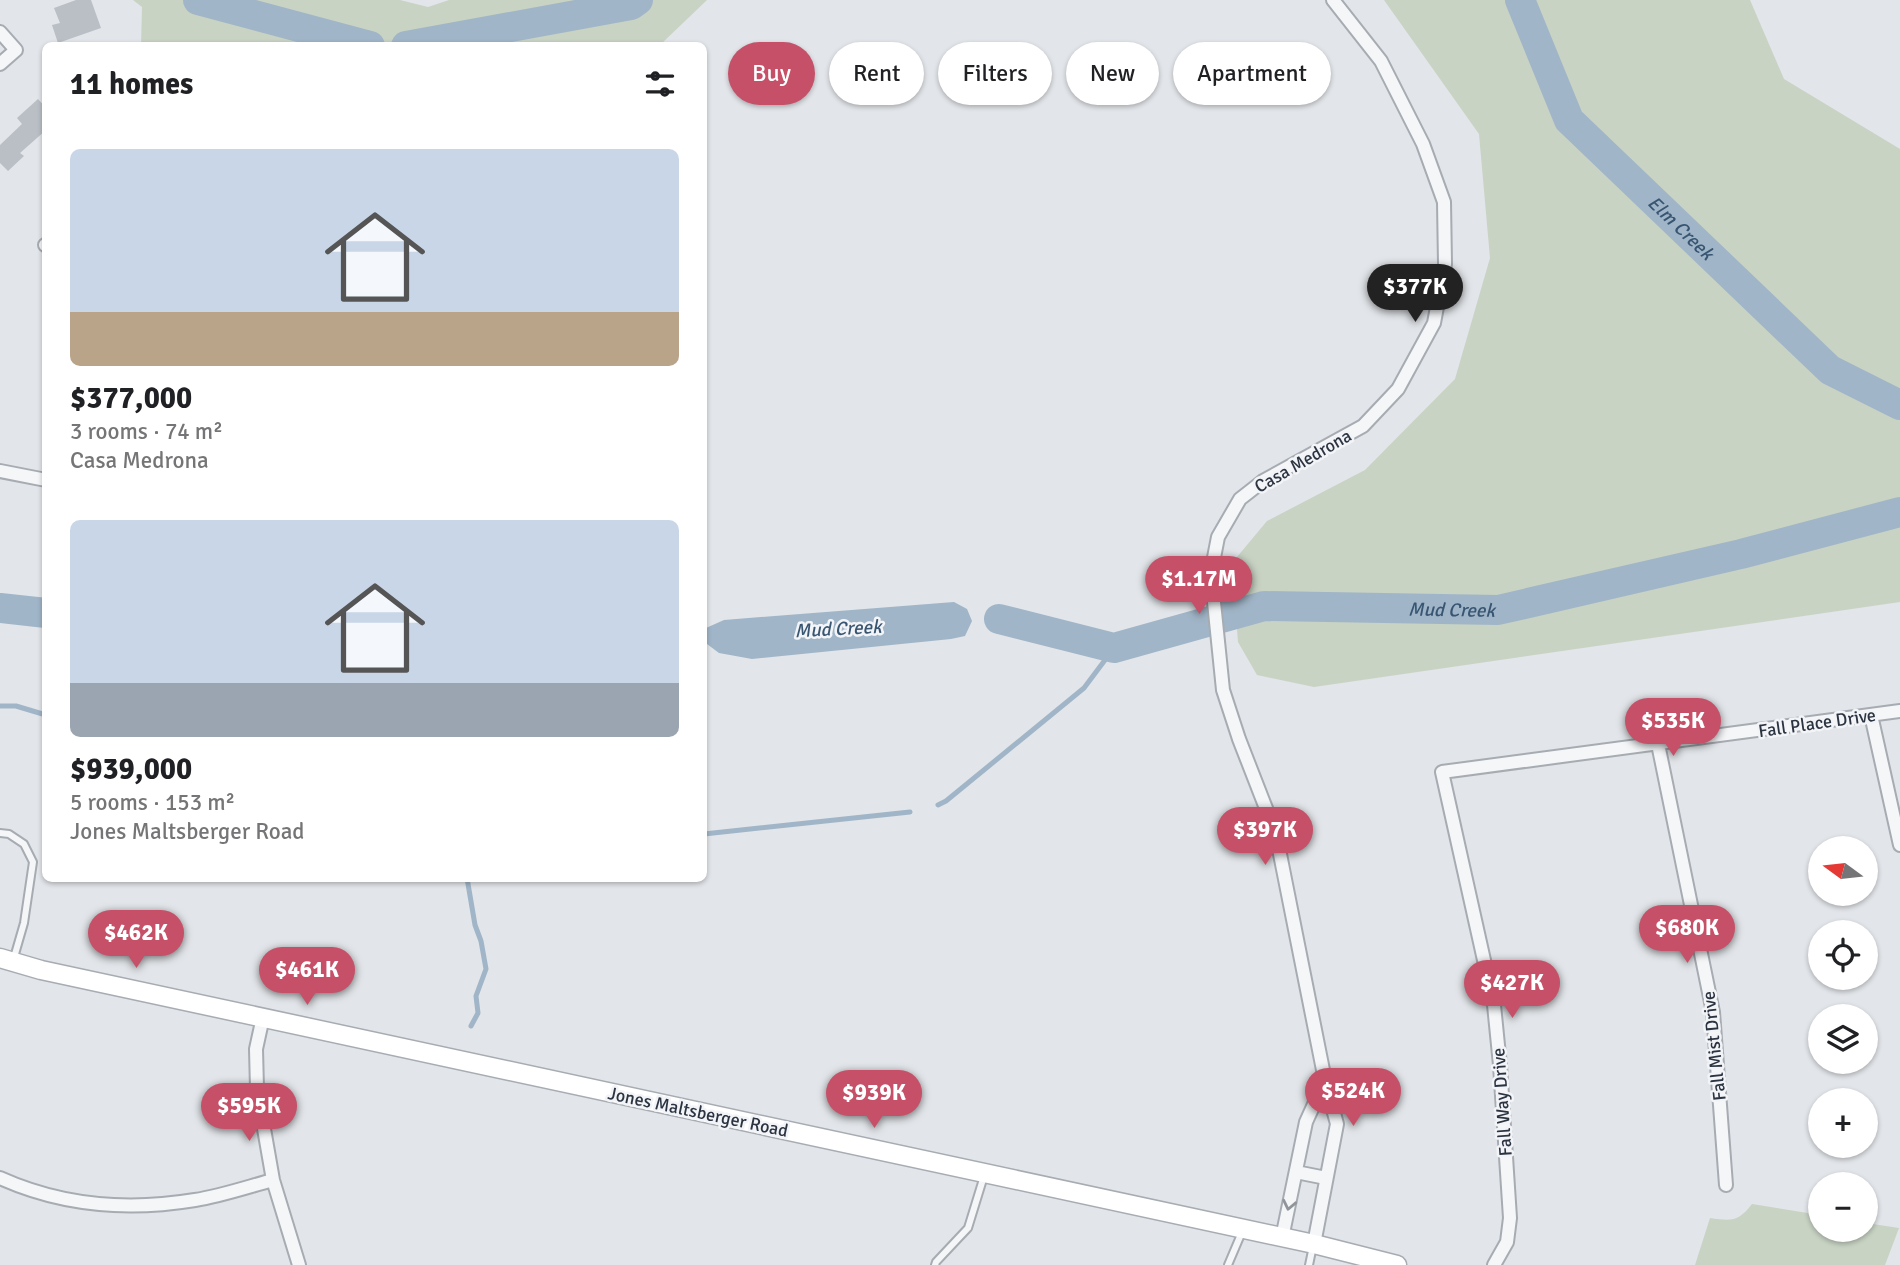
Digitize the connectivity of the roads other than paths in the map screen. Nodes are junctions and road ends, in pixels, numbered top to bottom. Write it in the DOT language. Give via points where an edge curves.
graph roads {
  1 [pos="1333,0"];
  2 [pos="0,33"];
  3 [pos="0,64"];
  4 [pos="0,471"];
  5 [pos="42,479"];
  6 [pos="1900,711"];
  7 [pos="1871,715"];
  8 [pos="1658,744"];
  9 [pos="1442,772"];
  10 [pos="0,833"];
  11 [pos="1900,845"];
  12 [pos="7,960"];
  13 [pos="263,1017"];
  14 [pos="1325,1080"];
  15 [pos="1296,1172"];
  16 [pos="985,1174"];
  17 [pos="0,1178"];
  18 [pos="1326,1178"];
  19 [pos="273,1180"];
  20 [pos="1726,1185"];
  21 [pos="1243,1230"];
  22 [pos="1282,1238"];
  23 [pos="1314,1244"];
  24 [pos="299,1265"];
  25 [pos="935,1265"];
  26 [pos="1228,1265"];
  27 [pos="1309,1265"];
  28 [pos="1397,1265"];
  29 [pos="1494,1265"];
  1 -- 14 [label="street, Casa Medrona" via="1381,61 1423,144 1444,202 1445,264 1434,323 1398,389 1363,426 1263,481 1240,499 1218,537 1211,573 1223,690 1276,834"];
  2 -- 3 [label="street" via="16,50"];
  4 -- 5 [label="street"];
  6 -- 7 [label="street, Fall Place Drive"];
  7 -- 8 [label="street, Fall Place Drive"];
  7 -- 11 [label="street"];
  8 -- 9 [label="street, Fall Place Drive"];
  8 -- 20 [label="street, Fall Mist Drive" via="1713,1012"];
  9 -- 29 [label="street, Fall Way Drive" via="1494,1005 1510,1218 1507,1242"];
  10 -- 12 [label="lane" via="24,844 33,862 24,923"];
  12 -- 13 [label="main road, Jones Maltsberger Road"];
  13 -- 16 [label="main road, Jones Maltsberger Road"];
  13 -- 19 [label="street" via="255,1067"];
  14 -- 15 [label="street" via="1307,1122"];
  14 -- 18 [label="street, Casa Medrona" via="1337,1124"];
  15 -- 18 [label="street"];
  15 -- 22 [label="street, one-way"];
  16 -- 21 [label="main road, Jones Maltsberger Road"];
  16 -- 25 [label="lane" via="968,1228"];
  17 -- 19 [label="street" via="39,1194 113,1206 197,1200"];
  18 -- 23 [label="street, Casa Medrona"];
  19 -- 24 [label="street"];
  21 -- 22 [label="main road, Jones Maltsberger Road"];
  21 -- 26 [label="lane"];
  22 -- 23 [label="main road, Jones Maltsberger Road"];
  23 -- 27 [label="lane"];
  23 -- 28 [label="main road, Jones Maltsberger Road"];
}
